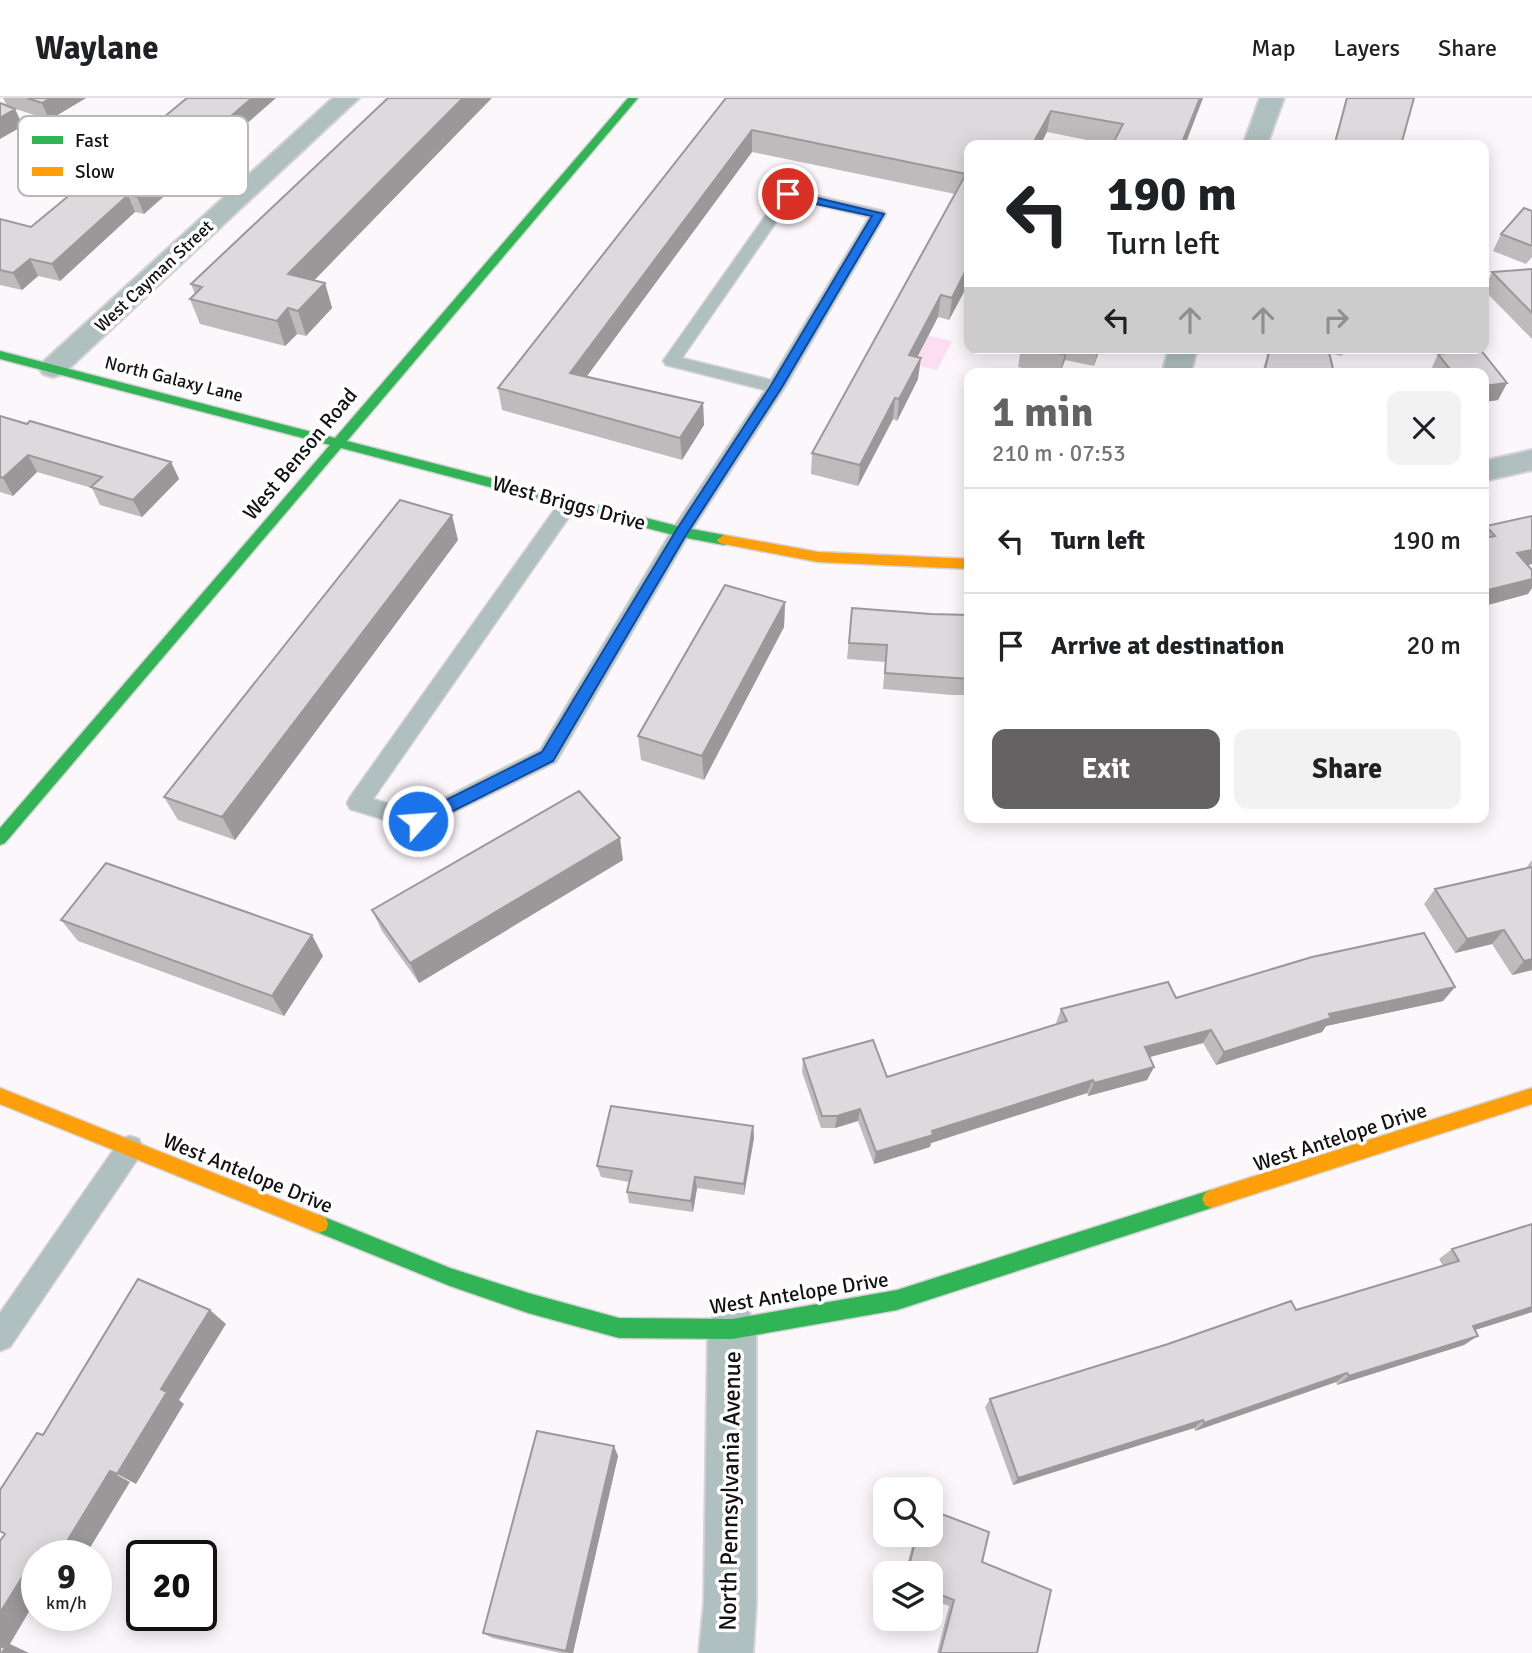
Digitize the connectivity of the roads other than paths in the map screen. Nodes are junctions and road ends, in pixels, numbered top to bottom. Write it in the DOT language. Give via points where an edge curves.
graph roads {
  1 [pos="346,98"];
  2 [pos="633,98"];
  3 [pos="1272,98"];
  4 [pos="1257,140"];
  5 [pos="248,188"];
  6 [pos="240,196"];
  7 [pos="0,355"];
  8 [pos="53,368"];
  9 [pos="776,387"];
  10 [pos="339,441"];
  11 [pos="1532,460"];
  12 [pos="1489,470"];
  13 [pos="569,503"];
  14 [pos="681,533"];
  15 [pos="964,564"];
  16 [pos="0,839"];
  17 [pos="0,1096"];
  18 [pos="1532,1096"];
  19 [pos="131,1148"];
  20 [pos="732,1329"];
  21 [pos="0,1337"];
  22 [pos="726,1653"];
  1 -- 5 [label="street, West Cayman Street"];
  2 -- 10 [label="street, West Benson Road"];
  3 -- 4 [label="street"];
  6 -- 8 [label="street, West Cayman Street"];
  7 -- 8 [label="street, North Galaxy Lane"];
  8 -- 10 [label="street, North Galaxy Lane"];
  9 -- 9 [label="lane" via="783,376 878,214 788,194 671,361"];
  9 -- 14 [label="lane"];
  10 -- 13 [label="street, West Briggs Drive"];
  10 -- 16 [label="street, West Benson Road"];
  11 -- 12 [label="street"];
  13 -- 14 [label="street, West Briggs Drive"];
  13 -- 14 [label="lane" via="358,803 418,821 548,757"];
  14 -- 15 [label="street, West Briggs Drive" via="818,557"];
  17 -- 19 [label="street, West Antelope Drive"];
  18 -- 20 [label="street, West Antelope Drive" via="897,1300"];
  19 -- 20 [label="street, West Antelope Drive" via="450,1277 528,1303 619,1328"];
  19 -- 21 [label="lane"];
  20 -- 22 [label="street, North Pennsylvania Avenue"];
}
